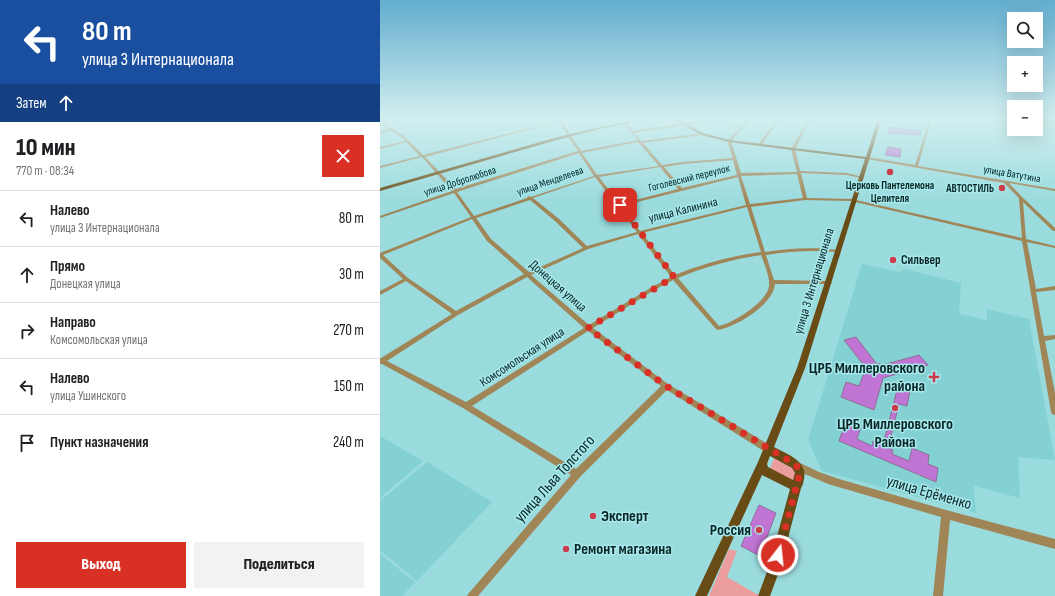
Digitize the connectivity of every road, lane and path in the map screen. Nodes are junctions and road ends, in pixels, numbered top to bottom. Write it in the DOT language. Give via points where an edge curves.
graph roads {
  1 [pos="411,146"];
  2 [pos="458,146"];
  3 [pos="531,146"];
  4 [pos="576,146"];
  5 [pos="617,146"];
  6 [pos="643,146"];
  7 [pos="731,146"];
  8 [pos="767,146"];
  9 [pos="795,146"];
  10 [pos="871,146"];
  11 [pos="922,146"];
  12 [pos="793,149"];
  13 [pos="580,152"];
  14 [pos="420,155"];
  15 [pos="867,158"];
  16 [pos="735,159"];
  17 [pos="661,166"];
  18 [pos="916,166"];
  19 [pos="380,167"];
  20 [pos="438,172"];
  21 [pos="799,173"];
  22 [pos="740,174"];
  23 [pos="596,176"];
  24 [pos="861,177"];
  25 [pos="1006,182"];
  26 [pos="380,190"];
  27 [pos="681,190"];
  28 [pos="1055,190"];
  29 [pos="455,191"];
  30 [pos="529,198"];
  31 [pos="1020,198"];
  32 [pos="805,199"];
  33 [pos="853,200"];
  34 [pos="620,205"];
  35 [pos="748,206"];
  36 [pos="380,217"];
  37 [pos="474,217"];
  38 [pos="1055,230"];
  39 [pos="640,232"];
  40 [pos="1024,240"];
  41 [pos="1055,247"];
  42 [pos="586,248"];
  43 [pos="838,251"];
  44 [pos="763,254"];
  45 [pos="380,255"];
  46 [pos="527,275"];
  47 [pos="674,277"];
  48 [pos="406,278"];
  49 [pos="772,282"];
  50 [pos="829,283"];
  51 [pos="1055,288"];
  52 [pos="1033,291"];
  53 [pos="380,293"];
  54 [pos="456,314"];
  55 [pos="588,328"];
  56 [pos="1055,337"];
  57 [pos="1042,339"];
  58 [pos="381,361"];
  59 [pos="666,386"];
  60 [pos="466,406"];
  61 [pos="1055,412"];
  62 [pos="768,449"];
  63 [pos="762,464"];
  64 [pos="800,473"];
  65 [pos="577,474"];
  66 [pos="946,515"];
  67 [pos="1055,544"];
  68 [pos="472,596"];
  69 [pos="701,596"];
  70 [pos="764,596"];
  71 [pos="938,596"];
  1 -- 14 [label="street, Донецкая улица"];
  2 -- 14 [label="street"];
  3 -- 20 [label="main road"];
  4 -- 13 [label="street"];
  5 -- 13 [label="street, улица Добролюбова"];
  6 -- 17 [label="street"];
  7 -- 16 [label="street"];
  8 -- 12 [label="main road, улица Ватутина"];
  9 -- 12 [label="street"];
  10 -- 15 [label="main road, улица 3 Интернационала"];
  11 -- 18 [label="street"];
  12 -- 15 [label="main road, улица Ватутина"];
  12 -- 21 [label="street"];
  13 -- 23 [label="street"];
  13 -- 29 [label="street, улица Добролюбова"];
  14 -- 19 [label="street"];
  14 -- 20 [label="street, Донецкая улица"];
  15 -- 18 [label="street, улица Ватутина"];
  15 -- 24 [label="main road, улица 3 Интернационала"];
  16 -- 17 [label="street, улица Менделеева"];
  16 -- 22 [label="street"];
  17 -- 23 [label="street, улица Менделеева"];
  17 -- 27 [label="street"];
  18 -- 25 [label="street, улица Ватутина"];
  20 -- 26 [label="main road"];
  20 -- 29 [label="street, Донецкая улица"];
  21 -- 22 [label="street, Гоголевский переулок"];
  21 -- 24 [label="street, Гоголевский переулок" via="847,174"];
  21 -- 32 [label="street"];
  22 -- 27 [label="street, Гоголевский переулок"];
  22 -- 35 [label="street"];
  23 -- 30 [label="street, улица Менделеева"];
  23 -- 34 [label="street"];
  24 -- 33 [label="main road, улица 3 Интернационала"];
  25 -- 28 [label="street, улица Ватутина"];
  25 -- 31 [label="street"];
  27 -- 34 [label="street, Гоголевский переулок"];
  29 -- 36 [label="street, улица Добролюбова"];
  29 -- 37 [label="street, Донецкая улица"];
  30 -- 37 [label="street, улица Менделеева"];
  30 -- 42 [label="street" via="558,220"];
  31 -- 38 [label="street"];
  31 -- 40 [label="street"];
  32 -- 33 [label="street, улица Калинина"];
  32 -- 35 [label="street, улица Калинина"];
  33 -- 40 [label="street, улица Калинина"];
  33 -- 43 [label="main road, улица 3 Интернационала"];
  34 -- 39 [label="street"];
  35 -- 39 [label="street, улица Калинина"];
  35 -- 44 [label="street"];
  37 -- 45 [label="street, улица Менделеева"];
  37 -- 46 [label="street, Донецкая улица" via="489,240"];
  39 -- 42 [label="street, улица Калинина"];
  39 -- 47 [label="street"];
  40 -- 41 [label="street, улица Калинина"];
  40 -- 52 [label="street"];
  42 -- 46 [label="street, улица Калинина"];
  43 -- 44 [label="street, Комсомольская улица" via="822,249"];
  43 -- 50 [label="main road, улица 3 Интернационала"];
  44 -- 47 [label="street, Комсомольская улица" via="712,264"];
  44 -- 49 [label="street"];
  45 -- 48 [label="street"];
  46 -- 54 [label="street, улица Калинина"];
  46 -- 55 [label="street, Донецкая улица"];
  47 -- 49 [label="street" via="718,328 742,318 771,291"];
  47 -- 55 [label="street, Комсомольская улица"];
  48 -- 53 [label="street"];
  48 -- 54 [label="street"];
  49 -- 50 [label="street"];
  50 -- 62 [label="main road, улица 3 Интернационала" via="800,368"];
  51 -- 52 [label="street"];
  52 -- 57 [label="street"];
  54 -- 58 [label="street, улица Калинина"];
  55 -- 59 [label="street, Донецкая улица"];
  55 -- 60 [label="street, Комсомольская улица"];
  56 -- 57 [label="street"];
  57 -- 61 [label="street"];
  58 -- 60 [label="street"];
  59 -- 62 [label="street, Донецкая улица"];
  59 -- 65 [label="street, улица Льва Толстого"];
  60 -- 65 [label="street"];
  62 -- 63 [label="main road, улица 3 Интернационала"];
  62 -- 64 [label="main road"];
  63 -- 64 [label="main road" via="764,470 792,485"];
  63 -- 69 [label="main road, улица 3 Интернационала"];
  64 -- 66 [label="street, улица Ерёменко"];
  64 -- 70 [label="main road" via="774,570"];
  65 -- 68 [label="street, улица Льва Толстого"];
  66 -- 67 [label="street, улица Ерёменко"];
  66 -- 71 [label="street"];
}
